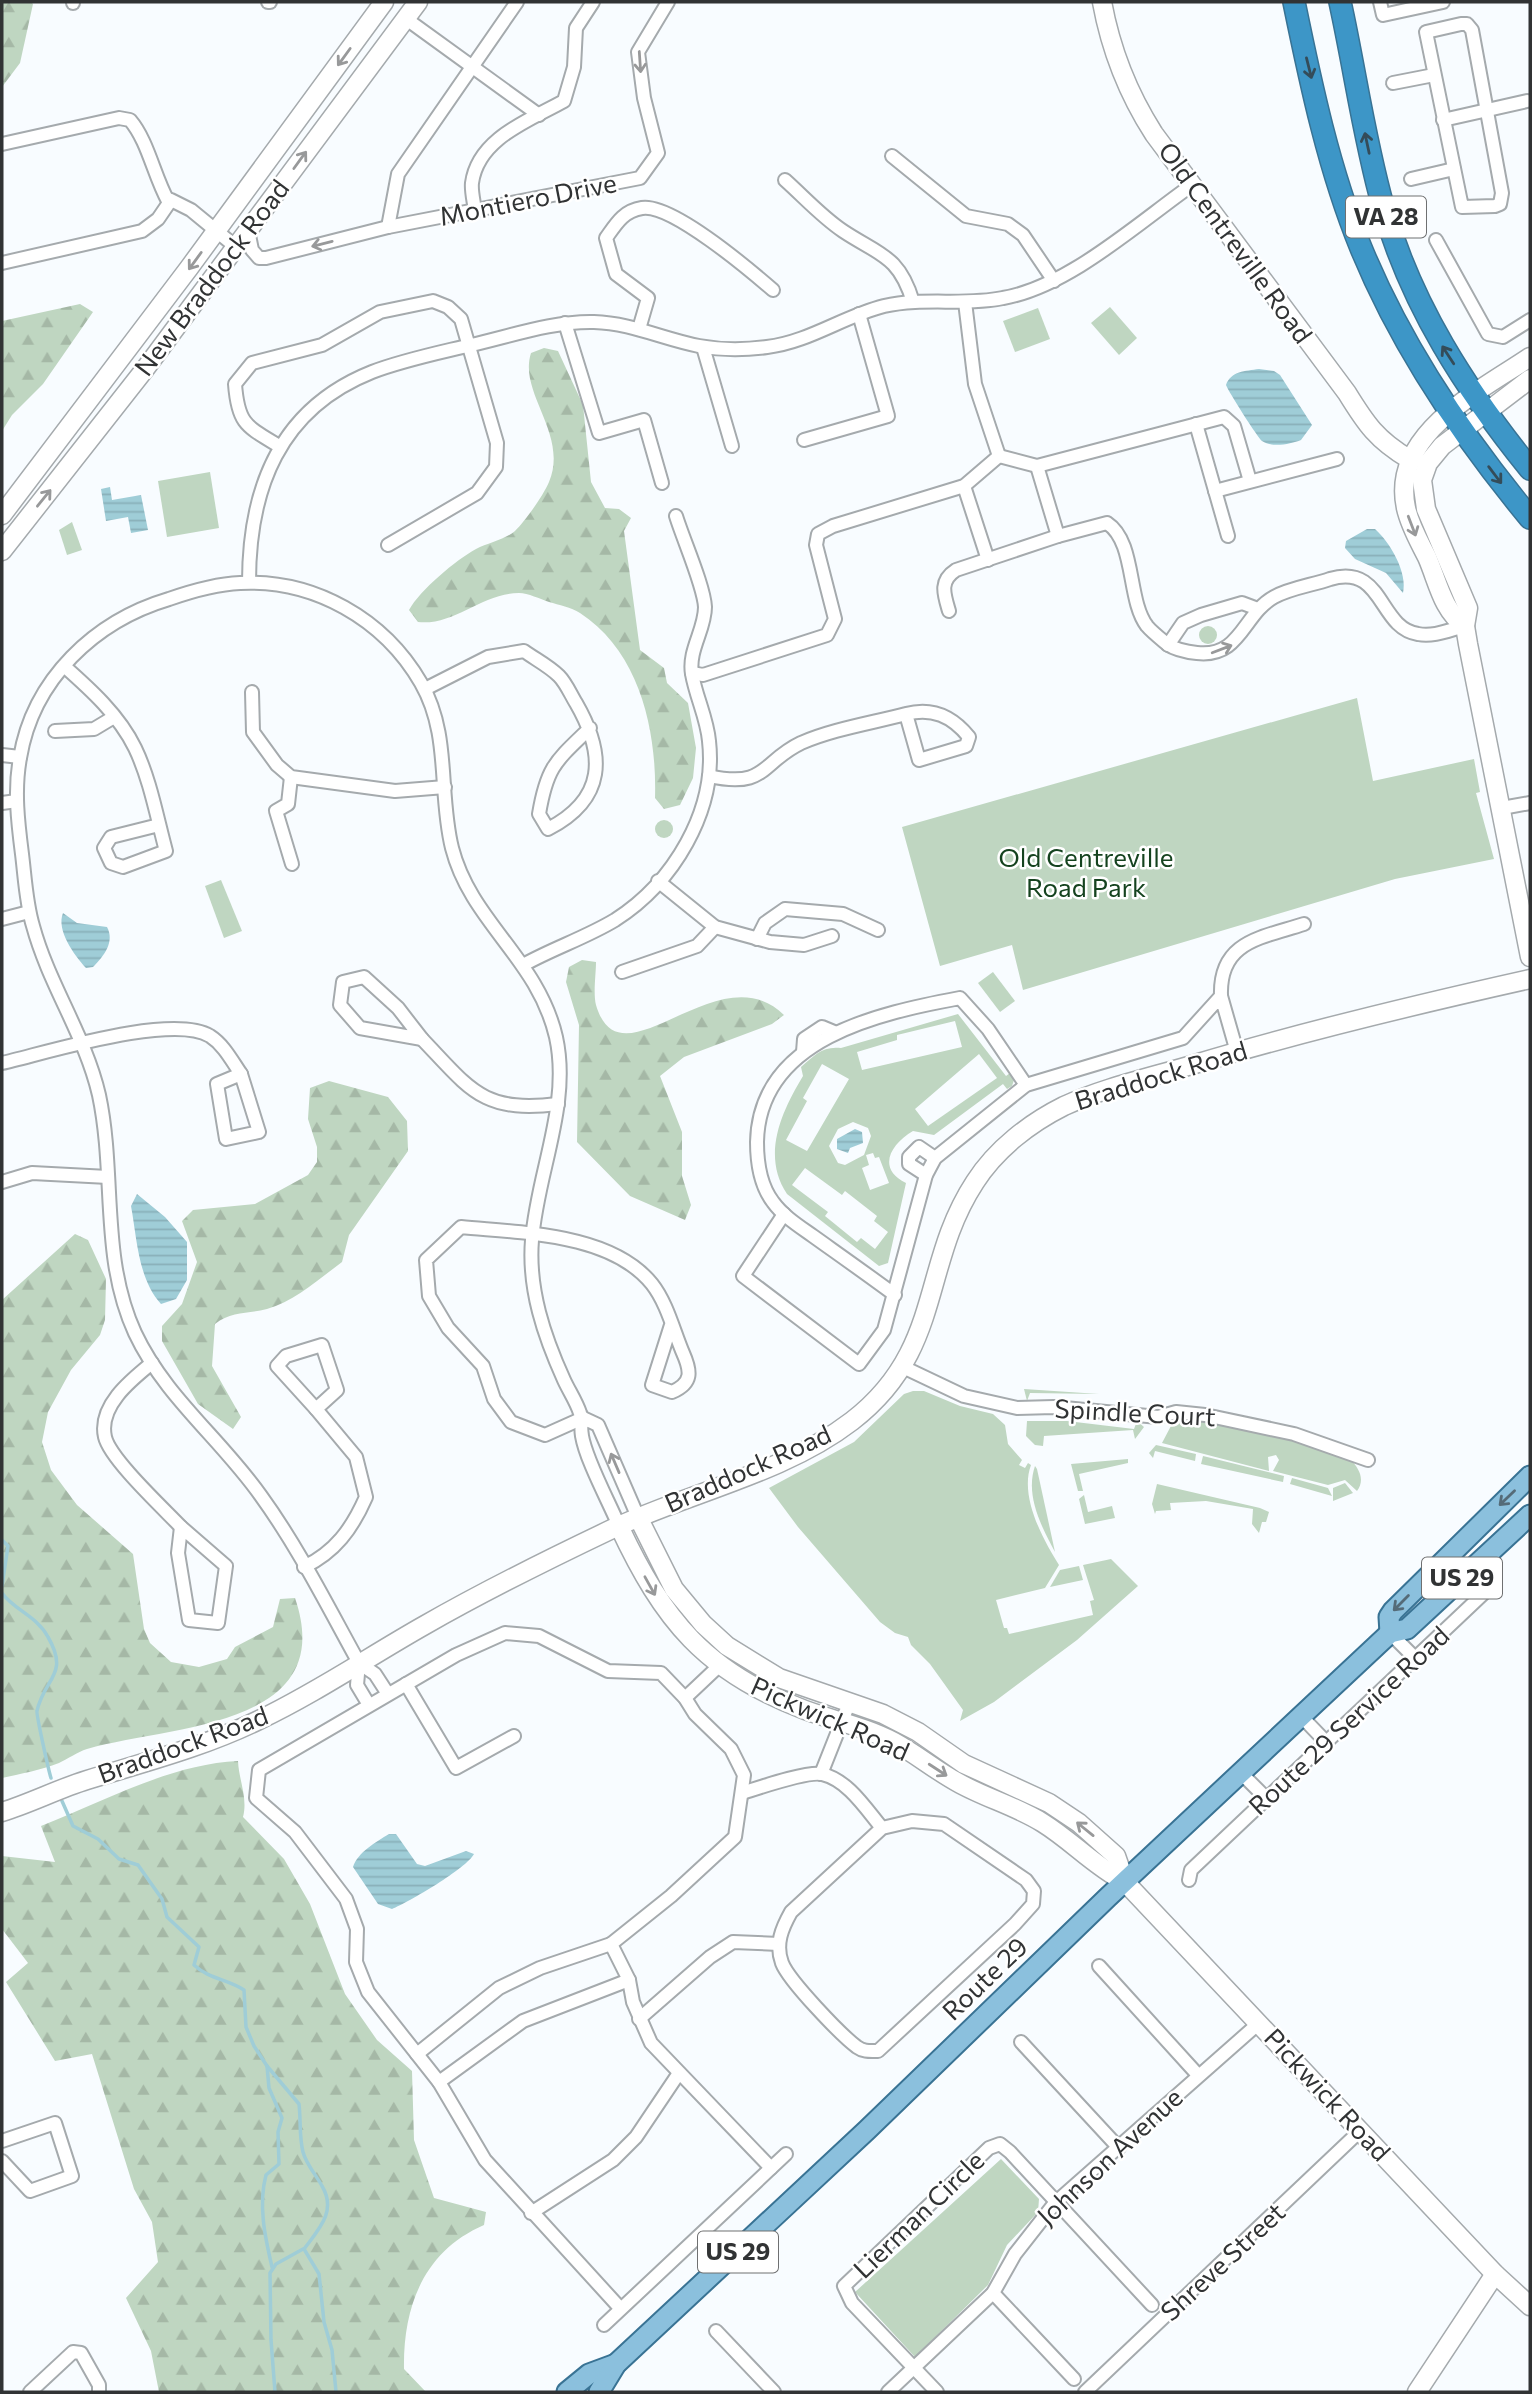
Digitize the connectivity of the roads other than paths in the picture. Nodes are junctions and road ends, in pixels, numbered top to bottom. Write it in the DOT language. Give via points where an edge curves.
graph roads {
  1 [pos="384,2"];
  2 [pos="418,2"];
  3 [pos="517,2"];
  4 [pos="593,2"];
  5 [pos="668,2"];
  6 [pos="1102,2"];
  7 [pos="1294,2"];
  8 [pos="1340,2"];
  9 [pos="1380,2"];
  10 [pos="1443,2"];
  11 [pos="405,18"];
  12 [pos="472,67"];
  13 [pos="1434,75"];
  14 [pos="1393,83"];
  15 [pos="1529,102"];
  16 [pos="1486,110"];
  17 [pos="538,115"];
  18 [pos="1443,120"];
  19 [pos="2,144"];
  20 [pos="892,156"];
  21 [pos="1454,169"];
  22 [pos="1411,179"];
  23 [pos="785,180"];
  24 [pos="1192,185"];
  25 [pos="168,201"];
  26 [pos="475,211"];
  27 [pos="388,227"];
  28 [pos="248,230"];
  29 [pos="217,231"];
  30 [pos="1436,240"];
  31 [pos="236,247"];
  32 [pos="2,263"];
  33 [pos="1054,281"];
  34 [pos="773,290"];
  35 [pos="913,302"];
  36 [pos="965,302"];
  37 [pos="859,314"];
  38 [pos="1530,320"];
  39 [pos="565,323"];
  40 [pos="639,329"];
  41 [pos="470,346"];
  42 [pos="703,347"];
  43 [pos="1530,357"];
  44 [pos="1530,379"];
  45 [pos="1480,403"];
  46 [pos="1456,423"];
  47 [pos="1196,424"];
  48 [pos="804,440"];
  49 [pos="279,446"];
  50 [pos="732,446"];
  51 [pos="999,456"];
  52 [pos="1337,459"];
  53 [pos="1409,460"];
  54 [pos="1037,466"];
  55 [pos="1530,469"];
  56 [pos="1250,481"];
  57 [pos="662,483"];
  58 [pos="964,486"];
  59 [pos="1216,491"];
  60 [pos="2,515"];
  61 [pos="676,516"];
  62 [pos="1530,518"];
  63 [pos="1058,536"];
  64 [pos="1228,536"];
  65 [pos="388,545"];
  66 [pos="2,551"];
  67 [pos="988,560"];
  68 [pos="249,582"];
  69 [pos="1258,609"];
  70 [pos="949,611"];
  71 [pos="1465,626"];
  72 [pos="1168,645"];
  73 [pos="64,666"];
  74 [pos="692,673"];
  75 [pos="425,689"];
  76 [pos="252,692"];
  77 [pos="906,715"];
  78 [pos="114,717"];
  79 [pos="590,728"];
  80 [pos="55,731"];
  81 [pos="2,755"];
  82 [pos="20,757"];
  83 [pos="709,776"];
  84 [pos="291,777"];
  85 [pos="445,787"];
  86 [pos="17,801"];
  87 [pos="2,803"];
  88 [pos="1530,803"];
  89 [pos="1502,808"];
  90 [pos="159,825"];
  91 [pos="292,864"];
  92 [pos="658,881"];
  93 [pos="29,912"];
  94 [pos="2,919"];
  95 [pos="1304,924"];
  96 [pos="715,927"];
  97 [pos="878,930"];
  98 [pos="832,936"];
  99 [pos="757,939"];
  100 [pos="1530,957"];
  101 [pos="525,964"];
  102 [pos="622,972"];
  103 [pos="1530,979"];
  104 [pos="1221,996"];
  105 [pos="422,1039"];
  106 [pos="84,1045"];
  107 [pos="1237,1052"];
  108 [pos="2,1063"];
  109 [pos="241,1074"];
  110 [pos="1026,1085"];
  111 [pos="558,1104"];
  112 [pos="935,1158"];
  113 [pos="926,1175"];
  114 [pos="108,1177"];
  115 [pos="2,1182"];
  116 [pos="784,1214"];
  117 [pos="532,1234"];
  118 [pos="895,1295"];
  119 [pos="671,1325"];
  120 [pos="152,1363"];
  121 [pos="903,1367"];
  122 [pos="316,1409"];
  123 [pos="583,1418"];
  124 [pos="1368,1460"];
  125 [pos="1530,1476"];
  126 [pos="1530,1515"];
  127 [pos="638,1517"];
  128 [pos="619,1525"];
  129 [pos="181,1527"];
  130 [pos="1484,1558"];
  131 [pos="304,1567"];
  132 [pos="1390,1633"];
  133 [pos="1416,1660"];
  134 [pos="359,1663"];
  135 [pos="720,1665"];
  136 [pos="406,1684"];
  137 [pos="388,1694"];
  138 [pos="685,1698"];
  139 [pos="850,1701"];
  140 [pos="369,1705"];
  141 [pos="1301,1716"];
  142 [pos="841,1720"];
  143 [pos="513,1736"];
  144 [pos="1327,1743"];
  145 [pos="1241,1773"];
  146 [pos="821,1774"];
  147 [pos="742,1793"];
  148 [pos="1266,1799"];
  149 [pos="2,1812"];
  150 [pos="882,1828"];
  151 [pos="1189,1880"];
  152 [pos="1125,1882"];
  153 [pos="611,1944"];
  154 [pos="779,1944"];
  155 [pos="1100,1966"];
  156 [pos="629,1980"];
  157 [pos="639,2019"];
  158 [pos="1259,2023"];
  159 [pos="1021,2042"];
  160 [pos="417,2054"];
  161 [pos="679,2073"];
  162 [pos="1198,2075"];
  163 [pos="439,2082"];
  164 [pos="1361,2130"];
  165 [pos="2,2140"];
  166 [pos="1119,2148"];
  167 [pos="786,2154"];
  168 [pos="2,2161"];
  169 [pos="771,2168"];
  170 [pos="1055,2203"];
  171 [pos="531,2213"];
  172 [pos="1495,2274"];
  173 [pos="993,2293"];
  174 [pos="1152,2305"];
  175 [pos="1530,2306"];
  176 [pos="620,2308"];
  177 [pos="604,2325"];
  178 [pos="716,2331"];
  179 [pos="616,2364"];
  180 [pos="914,2366"];
  181 [pos="1074,2379"];
  182 [pos="1092,2390"];
  183 [pos="30,2392"];
  184 [pos="99,2392"];
  185 [pos="567,2392"];
  186 [pos="599,2392"];
  187 [pos="774,2392"];
  188 [pos="888,2392"];
  189 [pos="937,2392"];
  190 [pos="1417,2392"];
  1 -- 29 [label="street, New Braddock Road, one-way"];
  2 -- 11 [label="street, New Braddock Road"];
  3 -- 12 [label="street"];
  4 -- 17 [label="street" via="576,28 575,67 564,101"];
  5 -- 26 [label="street, Montiero Drive, one-way" via="638,52 658,153 640,178"];
  6 -- 24 [label="street, Old Centreville Road" via="1129,94"];
  7 -- 46 [label="highway, VA 28, one-way" via="1335,173 1361,248"];
  45 -- 8 [label="highway, VA 28, one-way" via="1432,331 1396,246 1367,145"];
  9 -- 10 [label="street" via="1383,15"];
  11 -- 12 [label="street"];
  28 -- 11 [label="street, New Braddock Road, one-way"];
  12 -- 17 [label="street"];
  12 -- 27 [label="street" via="398,174"];
  13 -- 14 [label="street"];
  13 -- 16 [label="street" via="1426,32 1467,24 1472,30"];
  13 -- 18 [label="street"];
  15 -- 16 [label="street"];
  16 -- 18 [label="street"];
  16 -- 21 [label="street" via="1502,192 1500,204 1462,207"];
  17 -- 26 [label="street" via="508,131 483,155 472,183"];
  18 -- 21 [label="street"];
  19 -- 25 [label="street" via="118,118 130,120"];
  20 -- 33 [label="street" via="966,216 1008,224 1023,235"];
  21 -- 22 [label="street"];
  23 -- 35 [label="street" via="842,230 902,271"];
  24 -- 33 [label="street"];
  24 -- 53 [label="street, Old Centreville Road" via="1370,430 1382,444"];
  25 -- 29 [label="street" via="191,210"];
  25 -- 32 [label="street" via="158,219 142,231"];
  26 -- 27 [label="street, Montiero Drive"];
  27 -- 28 [label="street, Montiero Drive, one-way" via="266,258 253,252"];
  28 -- 31 [label="street, New Braddock Road"];
  29 -- 31 [label="street"];
  29 -- 60 [label="street, New Braddock Road, one-way"];
  30 -- 38 [label="street" via="1488,334 1503,337"];
  66 -- 31 [label="street, New Braddock Road, one-way"];
  33 -- 36 [label="street" via="1007,298"];
  34 -- 40 [label="street" via="721,245 664,212 643,207 622,215 606,238 616,274 648,298"];
  35 -- 36 [label="street"];
  35 -- 37 [label="street"];
  36 -- 51 [label="street" via="975,384"];
  37 -- 42 [label="street" via="804,338 771,346"];
  37 -- 48 [label="street" via="888,416"];
  39 -- 40 [label="street"];
  39 -- 41 [label="street"];
  39 -- 57 [label="street" via="599,433 644,420"];
  40 -- 42 [label="street"];
  41 -- 49 [label="street" via="393,365 346,385 305,417"];
  41 -- 49 [label="street" via="461,319 433,301 380,312 322,345 251,363 235,384 237,412 252,430"];
  41 -- 65 [label="street" via="497,443 496,467 482,489"];
  42 -- 50 [label="street"];
  43 -- 45 [label="street"];
  44 -- 45 [label="street"];
  45 -- 46 [label="street"];
  45 -- 55 [label="highway, VA 28"];
  46 -- 53 [label="street" via="1421,439"];
  46 -- 62 [label="highway, VA 28, one-way"];
  46 -- 71 [label="street" via="1425,469 1422,489 1468,608"];
  47 -- 54 [label="street"];
  47 -- 56 [label="street" via="1224,417 1231,420"];
  47 -- 59 [label="street"];
  49 -- 68 [label="street" via="253,514"];
  51 -- 54 [label="street"];
  51 -- 58 [label="street"];
  52 -- 56 [label="street"];
  53 -- 71 [label="street, one-way" via="1404,495 1410,525 1450,616"];
  54 -- 63 [label="street"];
  56 -- 59 [label="street"];
  58 -- 67 [label="street"];
  58 -- 74 [label="street" via="818,534 816,544 835,619 827,635 703,675"];
  59 -- 64 [label="street"];
  61 -- 74 [label="street" via="705,605 691,658"];
  63 -- 67 [label="street"];
  63 -- 72 [label="street" via="1107,523 1114,528 1144,621"];
  67 -- 70 [label="street" via="948,575 943,592"];
  68 -- 73 [label="street" via="206,587 131,612 90,638"];
  68 -- 75 [label="street" via="314,593 357,614 393,644"];
  69 -- 71 [label="street" via="1276,596 1354,577 1369,584 1402,628 1433,635"];
  69 -- 72 [label="street" via="1242,603 1201,615 1183,623"];
  72 -- 69 [label="street, one-way" via="1186,652 1220,651 1234,644"];
  71 -- 89 [label="street"];
  73 -- 78 [label="street"];
  73 -- 82 [label="street" via="43,693"];
  74 -- 83 [label="street" via="709,740"];
  75 -- 79 [label="street" via="488,657 524,651 561,677"];
  75 -- 85 [label="street" via="440,734"];
  76 -- 84 [label="street" via="253,732"];
  77 -- 77 [label="street" via="919,760 966,746 970,737 947,717 921,710"];
  77 -- 83 [label="street" via="799,744 769,769 744,779"];
  78 -- 80 [label="street" via="94,729"];
  78 -- 90 [label="street" via="135,747"];
  79 -- 79 [label="street" via="599,762 590,788 570,818 548,829 539,814 551,766"];
  81 -- 82 [label="street"];
  82 -- 86 [label="street"];
  83 -- 92 [label="street" via="695,826"];
  84 -- 85 [label="street" via="396,791"];
  84 -- 91 [label="street" via="288,804 276,811"];
  85 -- 101 [label="street" via="452,846 465,883"];
  86 -- 87 [label="street"];
  86 -- 93 [label="street"];
  88 -- 89 [label="street"];
  89 -- 100 [label="street"];
  90 -- 90 [label="street" via="166,851 123,866 111,863 104,848 111,838"];
  92 -- 96 [label="street"];
  92 -- 101 [label="street" via="614,920"];
  93 -- 94 [label="street"];
  93 -- 106 [label="street" via="52,978"];
  95 -- 104 [label="street" via="1247,943 1229,957 1220,977"];
  96 -- 99 [label="street"];
  96 -- 102 [label="street" via="697,946"];
  97 -- 99 [label="street" via="843,914 785,909 765,923"];
  98 -- 99 [label="street" via="804,944"];
  101 -- 111 [label="street" via="545,1000 556,1039"];
  103 -- 107 [label="street, Braddock Road"];
  104 -- 107 [label="street"];
  104 -- 110 [label="street" via="1183,1038"];
  105 -- 105 [label="street" via="360,1028 340,1005 343,982 363,977 398,1008"];
  105 -- 111 [label="street" via="464,1085 488,1100 522,1108"];
  106 -- 108 [label="street"];
  106 -- 109 [label="street" via="108,1035 188,1030 209,1035"];
  106 -- 114 [label="street" via="103,1118"];
  107 -- 121 [label="street, Braddock Road" via="1068,1104 1000,1151 959,1210 925,1318"];
  109 -- 109 [label="street" via="259,1132 226,1139 217,1084"];
  110 -- 112 [label="street"];
  110 -- 116 [label="street" via="988,1029 960,998 834,1032 803,1052 765,1104 757,1159 764,1189"];
  111 -- 117 [label="street"];
  112 -- 113 [label="street"];
  112 -- 113 [label="street" via="919,1147 909,1157 909,1164"];
  113 -- 118 [label="street"];
  114 -- 115 [label="street" via="32,1173"];
  114 -- 120 [label="street" via="116,1275 130,1321"];
  116 -- 118 [label="street"];
  116 -- 118 [label="street" via="743,1276 859,1364 884,1330"];
  117 -- 119 [label="street" via="609,1252 638,1268 655,1287"];
  117 -- 123 [label="street" via="535,1299 543,1329"];
  117 -- 123 [label="street" via="461,1227 426,1260 429,1296 448,1328 482,1366 494,1399 511,1422 545,1435"];
  119 -- 119 [label="street" via="691,1371 688,1381 673,1392 652,1385"];
  120 -- 129 [label="street" via="114,1400 105,1420 105,1438 121,1464"];
  120 -- 131 [label="street" via="263,1498"];
  121 -- 124 [label="street, Spindle Court" via="964,1396 1017,1408 1158,1417 1176,1412 1205,1415 1294,1434"];
  121 -- 127 [label="street, Braddock Road" via="872,1404 822,1441"];
  122 -- 122 [label="street" via="337,1391 322,1345 286,1356 276,1366"];
  122 -- 131 [label="street" via="356,1457 366,1497 343,1537 326,1556"];
  127 -- 123 [label="street, one-way" via="598,1425"];
  123 -- 128 [label="street" via="582,1438"];
  125 -- 132 [label="main road, Route 29 / US 29, one-way" via="1393,1611"];
  126 -- 130 [label="main road, Route 29 / US 29"];
  127 -- 128 [label="street, Braddock Road"];
  127 -- 139 [label="street, Pickwick Road" via="674,1589 715,1637 779,1678"];
  128 -- 134 [label="street, Braddock Road" via="475,1597"];
  128 -- 135 [label="street, Pickwick Road, one-way" via="659,1603"];
  129 -- 129 [label="street" via="226,1566 218,1623 189,1619 178,1553"];
  130 -- 132 [label="main road, Route 29 / US 29" via="1407,1629"];
  130 -- 133 [label="street, Route 29 Service Road" via="1493,1568 1490,1585"];
  131 -- 134 [label="street"];
  132 -- 133 [label="street"];
  132 -- 141 [label="main road, Route 29 / US 29"];
  133 -- 144 [label="street, Route 29 Service Road"];
  134 -- 137 [label="street" via="375,1674"];
  134 -- 140 [label="street" via="357,1685"];
  134 -- 149 [label="street, Braddock Road" via="227,1735"];
  135 -- 138 [label="street"];
  135 -- 142 [label="street, Pickwick Road" via="767,1695"];
  136 -- 137 [label="street"];
  136 -- 138 [label="street" via="505,1633 539,1636 608,1671 661,1673"];
  136 -- 143 [label="street" via="456,1768"];
  137 -- 140 [label="street"];
  138 -- 147 [label="street" via="731,1749 744,1775"];
  139 -- 142 [label="street"];
  152 -- 139 [label="street, Pickwick Road, one-way" via="1116,1856 1049,1803 964,1764 900,1723"];
  140 -- 160 [label="street" via="259,1770 256,1798 295,1832 346,1899 356,1929 356,1962 368,1992"];
  141 -- 144 [label="street"];
  141 -- 145 [label="main road, Route 29 / US 29"];
  142 -- 146 [label="street"];
  142 -- 152 [label="street, Pickwick Road, one-way" via="894,1742 955,1781 1041,1822 1101,1870"];
  144 -- 148 [label="street, Route 29 Service Road"];
  145 -- 148 [label="street"];
  145 -- 152 [label="main road, Route 29 / US 29"];
  146 -- 147 [label="street"];
  146 -- 150 [label="street" via="853,1792"];
  147 -- 153 [label="street" via="735,1837"];
  148 -- 151 [label="street, Route 29 Service Road" via="1191,1870"];
  150 -- 154 [label="street" via="791,1912"];
  150 -- 154 [label="street" via="912,1821 944,1824 1026,1880 1034,1891 1033,1905 878,2052 858,2048 789,1977"];
  152 -- 158 [label="street, Pickwick Road"];
  152 -- 179 [label="main road, Route 29 / US 29"];
  153 -- 156 [label="street"];
  153 -- 160 [label="street" via="540,1968 499,1988"];
  154 -- 157 [label="street" via="733,1942"];
  155 -- 162 [label="street"];
  156 -- 157 [label="street"];
  156 -- 163 [label="street" via="523,2021"];
  157 -- 161 [label="street" via="651,2043"];
  158 -- 162 [label="street, Johnson Avenue"];
  158 -- 164 [label="street, Pickwick Road"];
  159 -- 166 [label="street"];
  160 -- 163 [label="street"];
  161 -- 169 [label="street"];
  161 -- 171 [label="street" via="636,2137 613,2160"];
  162 -- 166 [label="street, Johnson Avenue"];
  163 -- 171 [label="street" via="485,2160"];
  164 -- 172 [label="street, Pickwick Road"];
  164 -- 182 [label="street, Shreve Street"];
  165 -- 168 [label="street" via="55,2123 72,2176 30,2191"];
  166 -- 170 [label="street, Johnson Avenue"];
  167 -- 169 [label="street"];
  169 -- 176 [label="street"];
  170 -- 173 [label="street, Johnson Avenue" via="1015,2254"];
  170 -- 174 [label="street, Lierman Circle"];
  170 -- 180 [label="street, Lierman Circle" via="1010,2152 1000,2144 989,2148 844,2286 852,2303"];
  171 -- 176 [label="street"];
  172 -- 175 [label="street, Pickwick Road"];
  172 -- 190 [label="street"];
  173 -- 180 [label="street, Johnson Avenue"];
  173 -- 181 [label="street"];
  176 -- 177 [label="street"];
  178 -- 187 [label="street"];
  179 -- 185 [label="main road, Route 29 / US 29" via="589,2374"];
  179 -- 186 [label="main road, Route 29 / US 29"];
  180 -- 188 [label="street, Johnson Avenue"];
  180 -- 189 [label="street, Lierman Circle"];
  183 -- 184 [label="street" via="73,2352 80,2353"];
}
